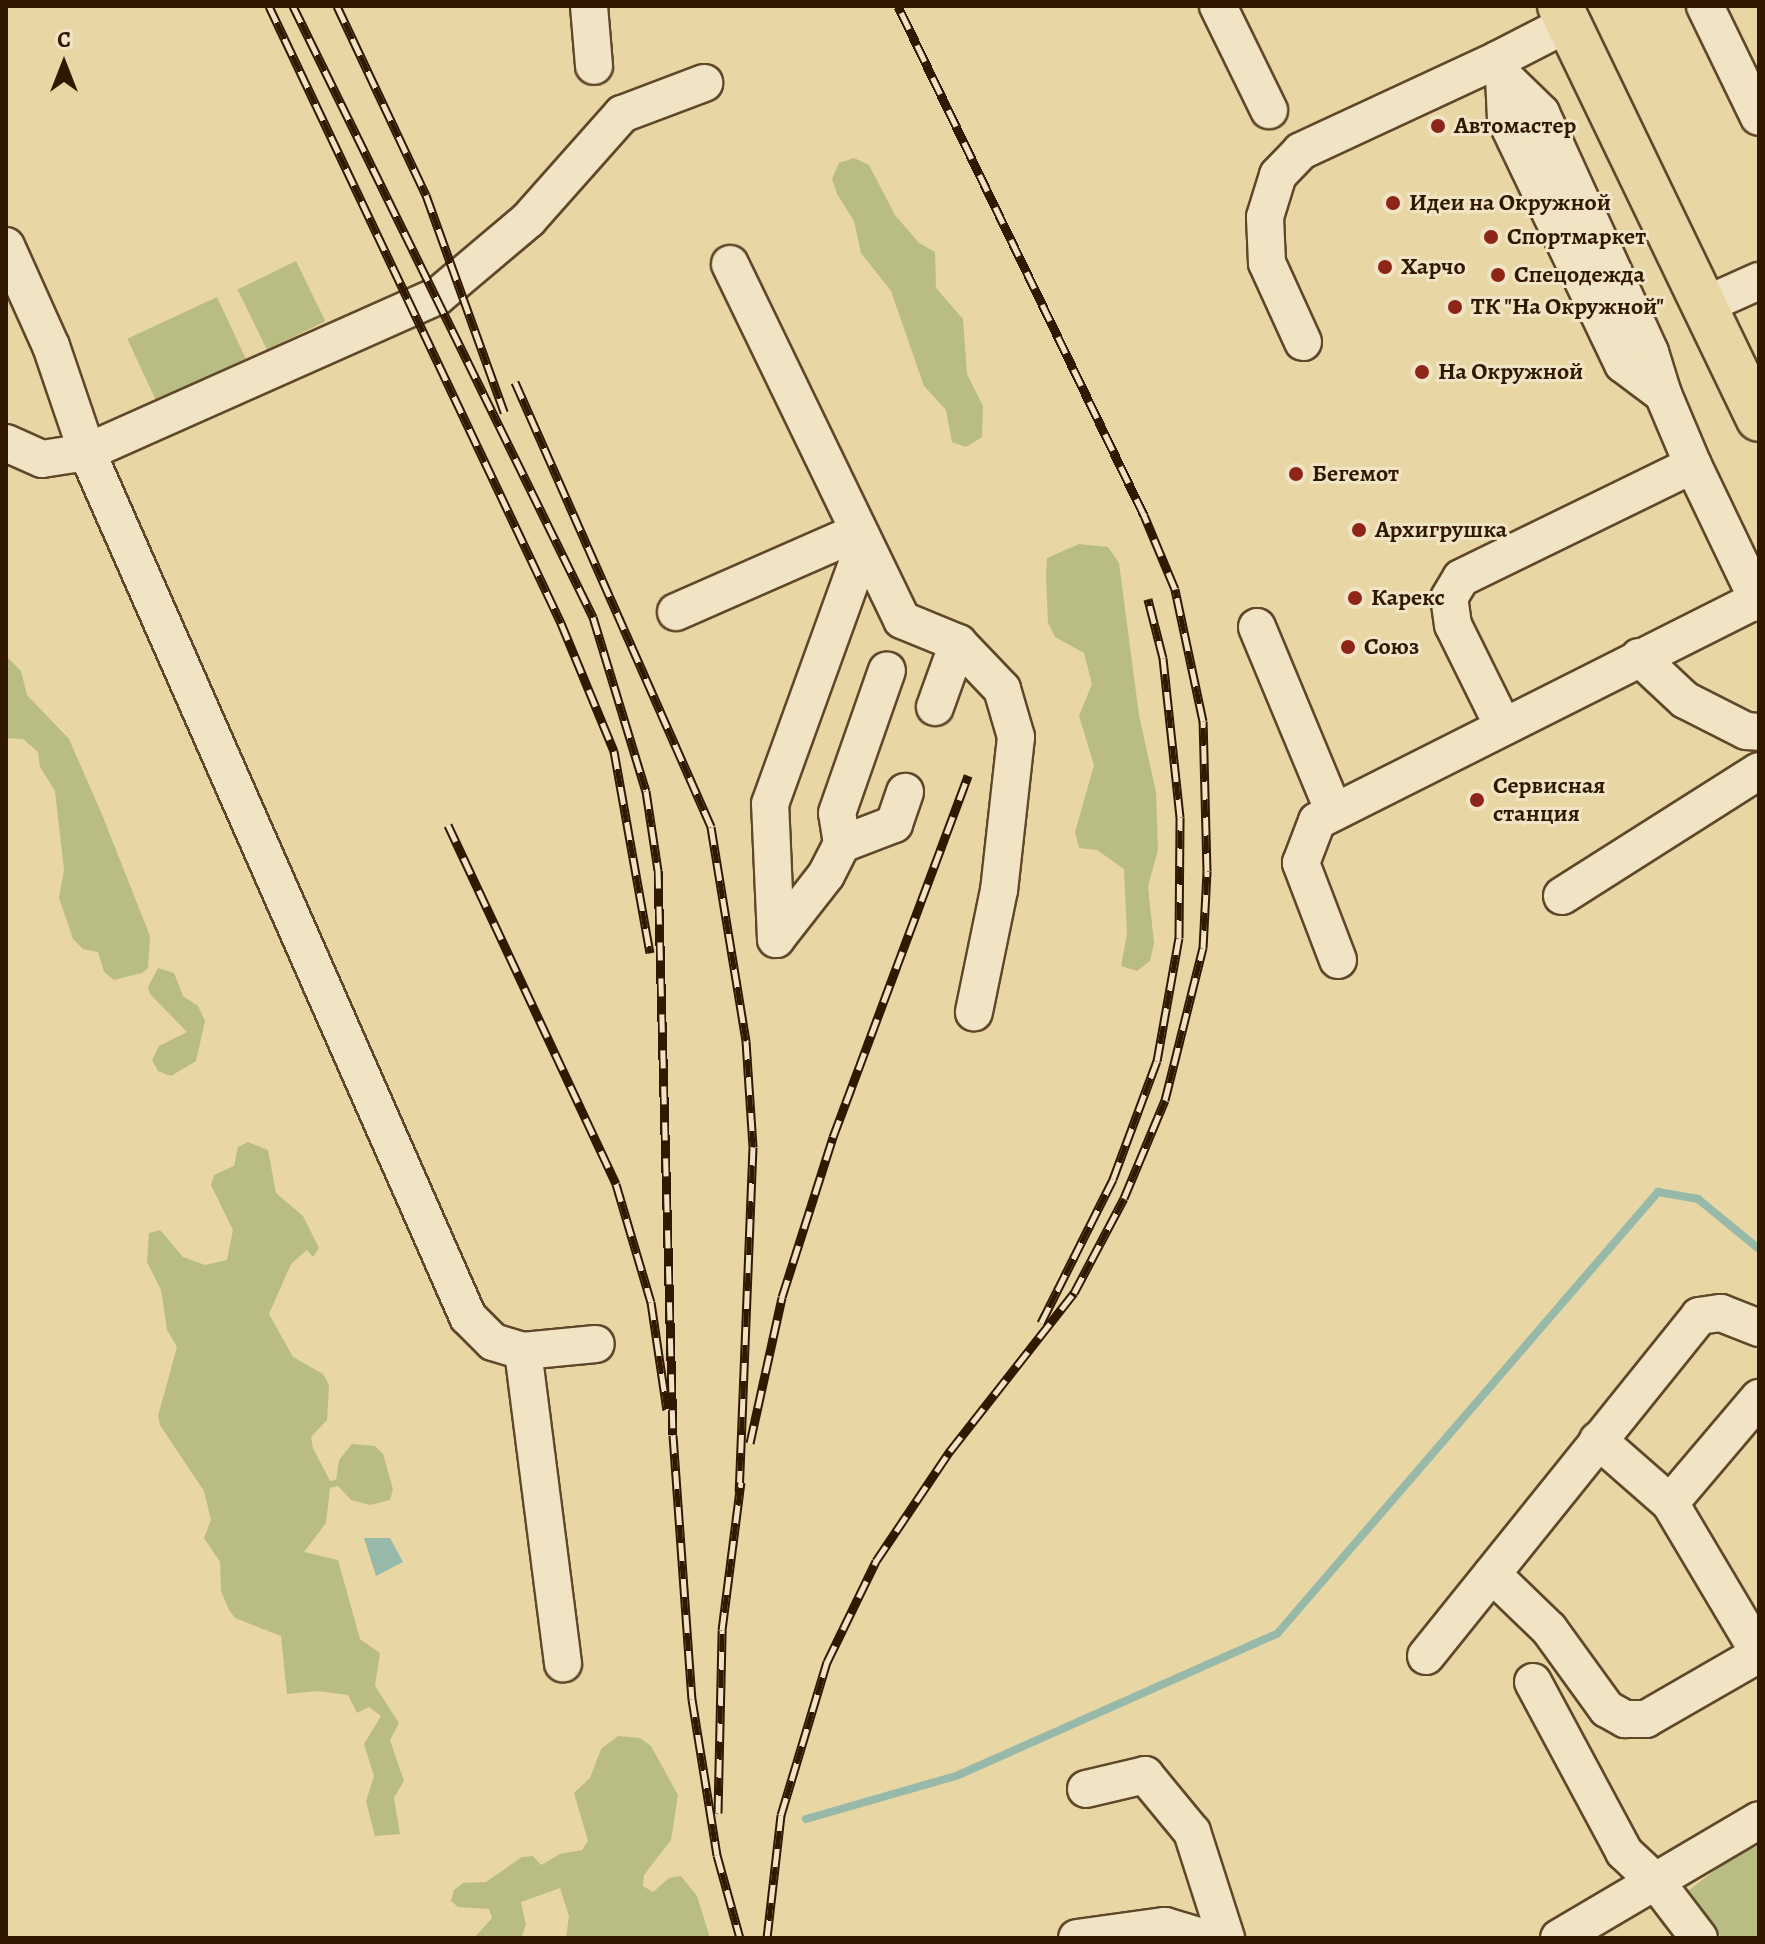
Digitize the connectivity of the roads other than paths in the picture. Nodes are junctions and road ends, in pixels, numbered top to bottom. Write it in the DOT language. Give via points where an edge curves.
graph roads {
  1 [pos="589,6"];
  2 [pos="1218,6"];
  3 [pos="1705,6"];
  4 [pos="1564,14"];
  5 [pos="594,66"];
  6 [pos="1500,68"];
  7 [pos="704,83"];
  8 [pos="1269,110"];
  9 [pos="1759,117"];
  10 [pos="6,246"];
  11 [pos="730,264"];
  12 [pos="1759,281"];
  13 [pos="1703,306"];
  14 [pos="1303,342"];
  15 [pos="1759,419"];
  16 [pos="6,443"];
  17 [pos="87,452"];
  18 [pos="1693,465"];
  19 [pos="861,538"];
  20 [pos="1758,602"];
  21 [pos="676,612"];
  22 [pos="1257,627"];
  23 [pos="958,643"];
  24 [pos="1639,657"];
  25 [pos="887,670"];
  26 [pos="935,707"];
  27 [pos="1502,724"];
  28 [pos="1759,732"];
  29 [pos="1759,771"];
  30 [pos="905,792"];
  31 [pos="1333,810"];
  32 [pos="842,844"];
  33 [pos="1562,896"];
  34 [pos="1338,960"];
  35 [pos="974,1012"];
  36 [pos="1759,1328"];
  37 [pos="596,1344"];
  38 [pos="523,1351"];
  39 [pos="1759,1398"];
  40 [pos="1598,1440"];
  41 [pos="1670,1503"];
  42 [pos="1492,1574"];
  43 [pos="1759,1654"];
  44 [pos="1426,1656"];
  45 [pos="563,1663"];
  46 [pos="1533,1682"];
  47 [pos="1086,1789"];
  48 [pos="1759,1820"];
  49 [pos="1657,1883"];
  50 [pos="1077,1938"];
  51 [pos="1205,1938"];
  52 [pos="1226,1938"];
  53 [pos="1559,1938"];
  54 [pos="1699,1938"];
  1 -- 5 [label="street"];
  2 -- 8 [label="street"];
  3 -- 9 [label="street"];
  4 -- 6 [label="street"];
  4 -- 13 [label="main road"];
  6 -- 14 [label="street" via="1301,151 1278,175 1265,217 1267,263"];
  6 -- 18 [label="street" via="1541,113 1650,352"];
  7 -- 17 [label="street" via="622,114 528,220 438,296 410,304"];
  10 -- 17 [label="street" via="51,346"];
  11 -- 19 [label="street"];
  12 -- 13 [label="street"];
  13 -- 15 [label="main road"];
  16 -- 17 [label="street" via="42,459"];
  17 -- 38 [label="street" via="468,1317 493,1342"];
  18 -- 20 [label="street"];
  18 -- 27 [label="street" via="1461,578 1449,598 1453,625"];
  19 -- 21 [label="street"];
  19 -- 23 [label="street" via="902,620"];
  19 -- 32 [label="street" via="770,804 776,939 826,875"];
  20 -- 24 [label="street"];
  22 -- 31 [label="street"];
  23 -- 26 [label="street"];
  23 -- 35 [label="street" via="1002,689 1016,737 999,890"];
  24 -- 27 [label="street"];
  24 -- 28 [label="street" via="1685,700 1746,731"];
  25 -- 32 [label="street" via="837,813"];
  27 -- 31 [label="street"];
  29 -- 33 [label="street"];
  30 -- 32 [label="street" via="894,824"];
  31 -- 34 [label="street" via="1317,821 1301,863"];
  36 -- 40 [label="street" via="1721,1313 1699,1316"];
  37 -- 38 [label="street"];
  38 -- 45 [label="street"];
  39 -- 41 [label="street"];
  40 -- 41 [label="street"];
  40 -- 42 [label="street"];
  41 -- 43 [label="street"];
  42 -- 43 [label="street" via="1549,1629 1607,1709 1625,1719 1646,1719"];
  42 -- 44 [label="street"];
  46 -- 49 [label="street" via="1624,1852"];
  47 -- 52 [label="street" via="1145,1775 1192,1832"];
  48 -- 49 [label="street"];
  49 -- 53 [label="street"];
  49 -- 54 [label="street"];
  50 -- 51 [label="street" via="1165,1926"];
}
